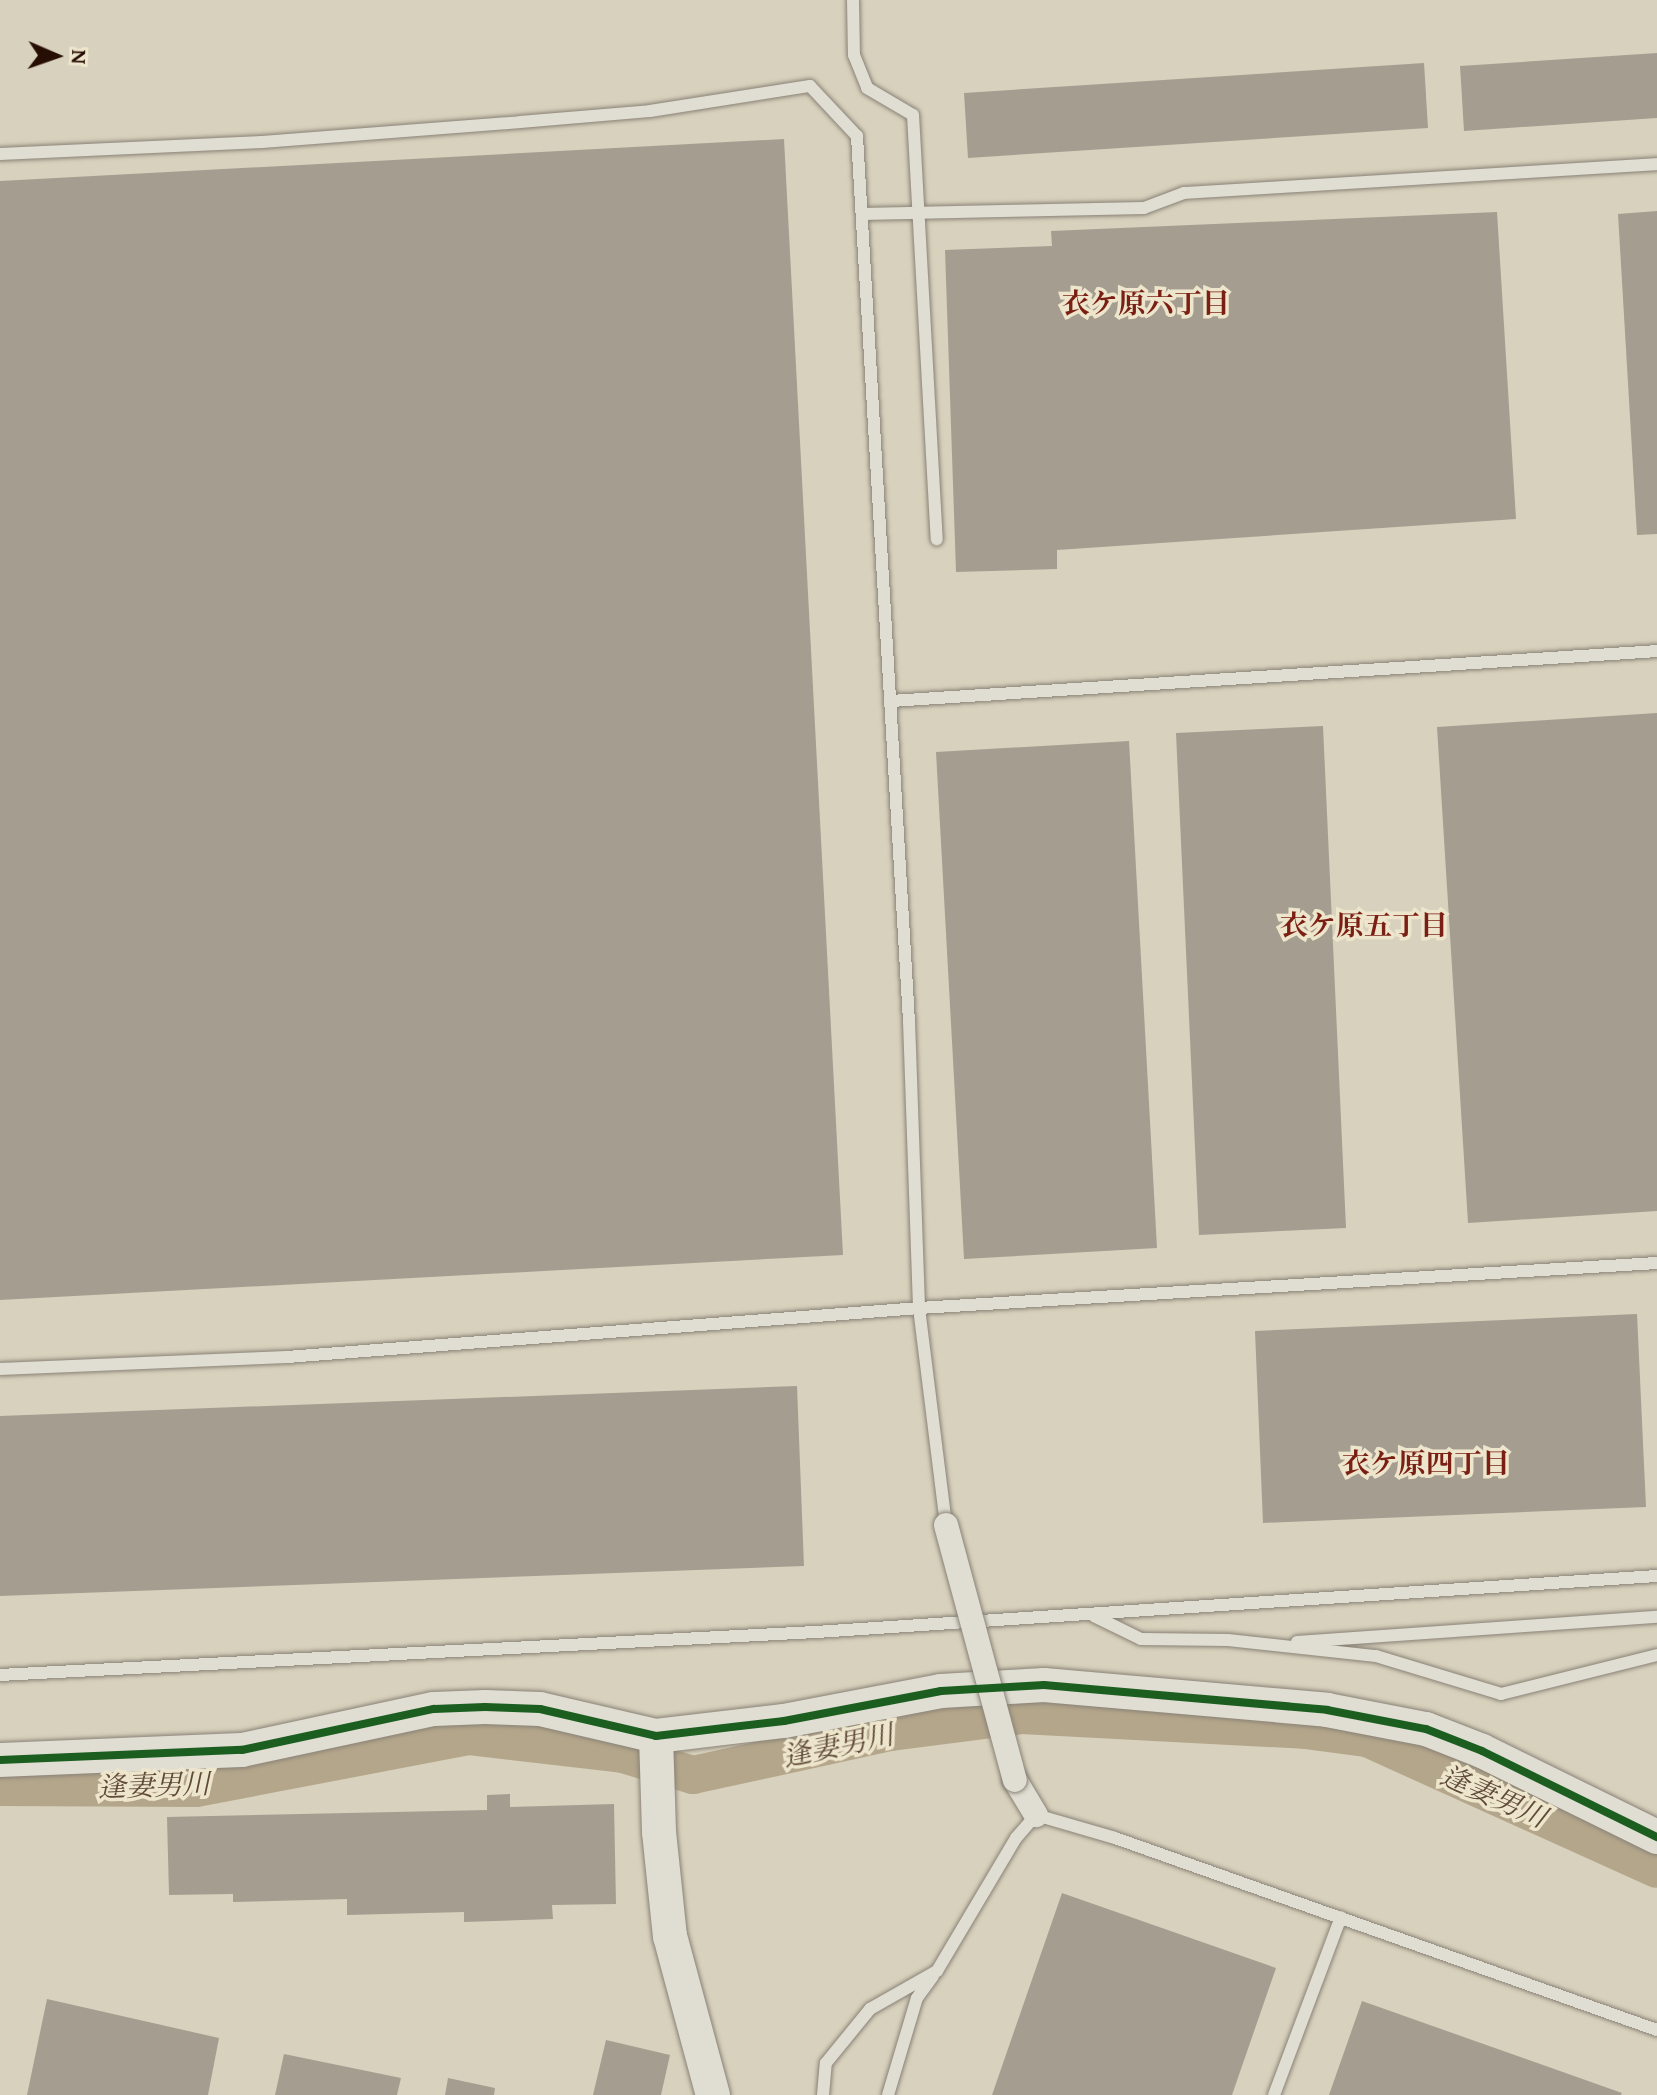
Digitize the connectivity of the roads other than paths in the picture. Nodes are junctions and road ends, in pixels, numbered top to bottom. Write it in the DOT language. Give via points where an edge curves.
graph roads {
  1 [pos="853,0"];
  2 [pos="0,154"];
  3 [pos="1657,164"];
  4 [pos="862,214"];
  5 [pos="922,216"];
  6 [pos="937,539"];
  7 [pos="1657,651"];
  8 [pos="891,701"];
  9 [pos="1657,1263"];
  10 [pos="919,1308"];
  11 [pos="0,1369"];
  12 [pos="946,1525"];
  13 [pos="1657,1576"];
  14 [pos="1091,1615"];
  15 [pos="1657,1617"];
  16 [pos="1258,1644"];
  17 [pos="1657,1655"];
  18 [pos="0,1675"];
  19 [pos="657,1757"];
  20 [pos="0,1760"];
  21 [pos="1036,1815"];
  22 [pos="1657,1837"];
  23 [pos="1341,1917"];
  24 [pos="937,1971"];
  25 [pos="1657,2030"];
  26 [pos="713,2095"];
  27 [pos="823,2095"];
  28 [pos="888,2095"];
  29 [pos="1274,2095"];
  1 -- 5 [label="lane" via="854,55 867,88 913,115"];
  2 -- 4 [label="lane" via="262,142 621,114 810,86 857,136"];
  3 -- 5 [label="lane" via="1184,193 1144,208"];
  4 -- 5 [label="lane"];
  4 -- 8 [label="lane"];
  5 -- 6 [label="lane"];
  7 -- 8 [label="lane"];
  8 -- 10 [label="lane"];
  9 -- 10 [label="lane"];
  10 -- 11 [label="lane" via="287,1357"];
  10 -- 12 [label="lane"];
  12 -- 21 [label="street, bridge" via="1015,1780"];
  13 -- 14 [label="lane"];
  14 -- 16 [label="lane" via="1141,1639"];
  14 -- 18 [label="lane"];
  15 -- 16 [label="lane"];
  16 -- 17 [label="lane" via="1376,1656 1501,1694"];
  19 -- 20 [label="street" via="540,1709 485,1707 434,1709 242,1750"];
  19 -- 22 [label="street" via="861,1704 995,1686 1068,1687 1327,1710 1426,1729"];
  19 -- 26 [label="street" via="670,1936"];
  21 -- 23 [label="lane"];
  21 -- 24 [label="lane" via="1016,1838"];
  23 -- 25 [label="lane" via="1399,1942"];
  23 -- 29 [label="lane"];
  24 -- 27 [label="lane" via="870,2009 826,2063"];
  24 -- 28 [label="lane" via="917,1998"];
}
